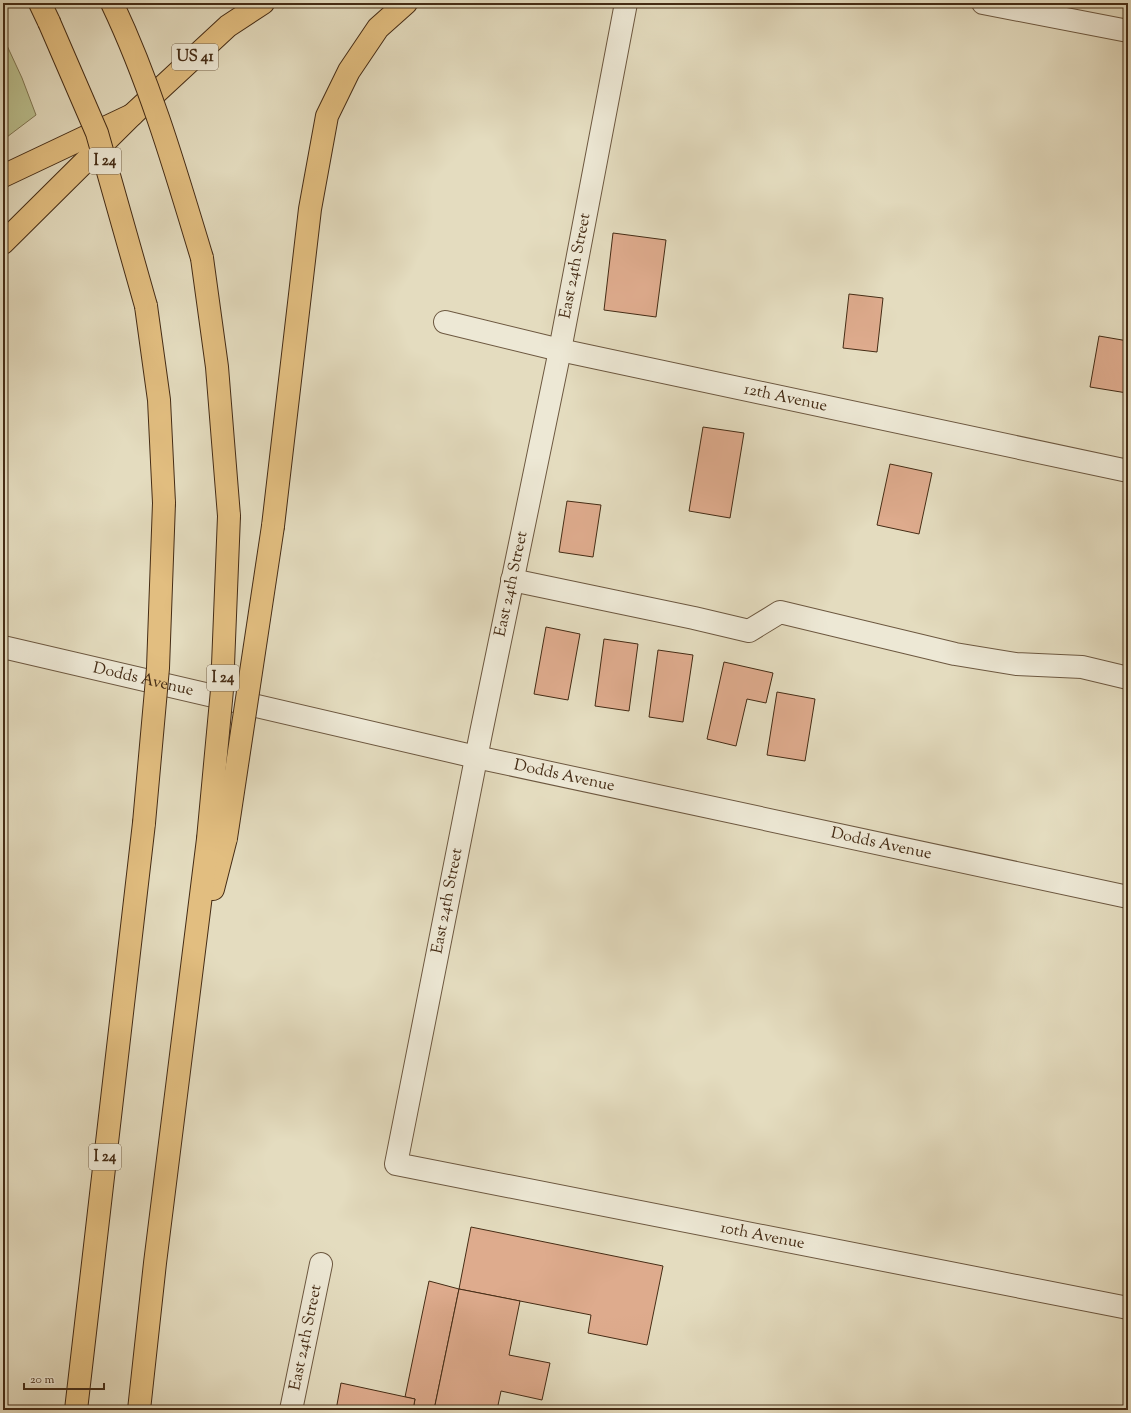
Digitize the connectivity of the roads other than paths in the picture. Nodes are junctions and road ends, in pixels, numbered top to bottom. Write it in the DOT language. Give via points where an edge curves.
graph roads {
  1 [pos="112,3"];
  2 [pos="263,3"];
  3 [pos="406,3"];
  4 [pos="626,3"];
  5 [pos="983,3"];
  6 [pos="44,12"];
  7 [pos="1128,31"];
  8 [pos="132,115"];
  9 [pos="3,176"];
  10 [pos="3,243"];
  11 [pos="445,322"];
  12 [pos="560,350"];
  13 [pos="1128,471"];
  14 [pos="512,580"];
  15 [pos="3,647"];
  16 [pos="1128,678"];
  17 [pos="476,758"];
  18 [pos="217,839"];
  19 [pos="1128,897"];
  20 [pos="396,1164"];
  21 [pos="321,1264"];
  22 [pos="1128,1308"];
  23 [pos="76,1410"];
  24 [pos="139,1410"];
  25 [pos="291,1410"];
  1 -- 18 [label="main road, I 24, bridge" via="166,138 202,258 217,367 229,516"];
  2 -- 8 [label="main road, US 41" via="228,26"];
  3 -- 18 [label="main road, bridge" via="378,28 349,71 327,116 310,209 273,526"];
  4 -- 12 [label="street, East 24th Street"];
  5 -- 7 [label="street"];
  6 -- 23 [label="main road, I 24, bridge" via="97,133 146,306 159,400 164,503 158,668 144,823"];
  8 -- 9 [label="main road"];
  8 -- 10 [label="main road, US 41"];
  11 -- 12 [label="street, 12th Avenue"];
  12 -- 13 [label="street, 12th Avenue"];
  12 -- 14 [label="street, East 24th Street"];
  14 -- 16 [label="street" via="749,631 780,612 955,654 1016,664 1082,667"];
  14 -- 17 [label="street, East 24th Street"];
  15 -- 17 [label="street, Dodds Avenue"];
  17 -- 19 [label="street, Dodds Avenue"];
  17 -- 20 [label="street, East 24th Street"];
  18 -- 24 [label="main road, I 24" via="190,982"];
  20 -- 22 [label="street, 10th Avenue"];
  21 -- 25 [label="street, East 24th Street"];
}
